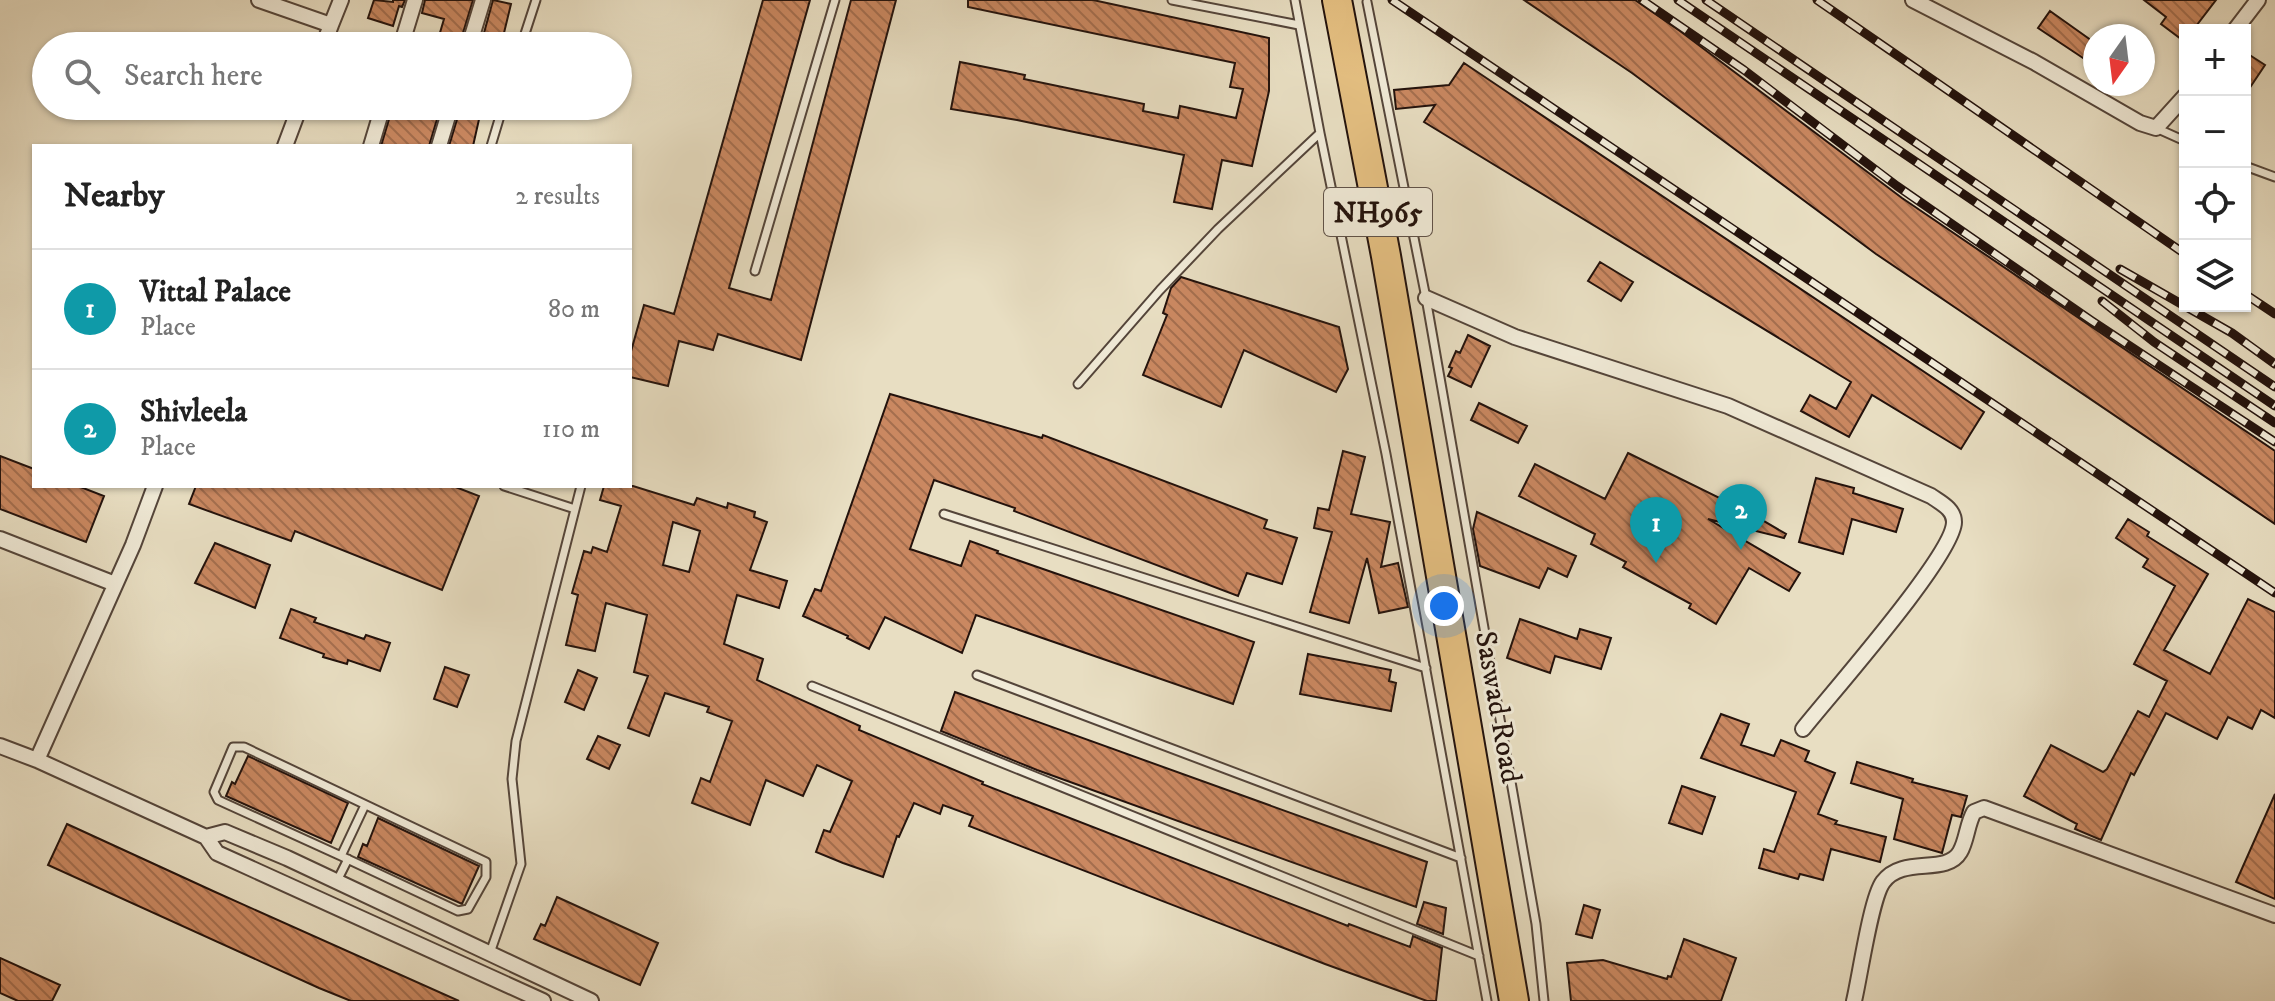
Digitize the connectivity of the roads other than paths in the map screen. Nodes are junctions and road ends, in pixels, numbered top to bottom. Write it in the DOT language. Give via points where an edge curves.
graph roads {
  1 [pos="259,0"];
  2 [pos="341,0"];
  3 [pos="415,0"];
  4 [pos="483,0"];
  5 [pos="536,0"];
  6 [pos="835,0"];
  7 [pos="1172,0"];
  8 [pos="1295,0"];
  9 [pos="1337,0"];
  10 [pos="1913,0"];
  11 [pos="2258,0"];
  12 [pos="1367,2"];
  13 [pos="2240,24"];
  14 [pos="331,25"];
  15 [pos="1299,25"];
  16 [pos="328,32"];
  17 [pos="405,32"];
  18 [pos="473,32"];
  19 [pos="526,32"];
  20 [pos="2179,103"];
  21 [pos="295,120"];
  22 [pos="379,120"];
  23 [pos="447,120"];
  24 [pos="499,120"];
  25 [pos="2156,128"];
  26 [pos="1320,133"];
  27 [pos="2179,138"];
  28 [pos="286,144"];
  29 [pos="372,144"];
  30 [pos="440,144"];
  31 [pos="492,144"];
  32 [pos="2250,168"];
  33 [pos="2275,177"];
  34 [pos="755,271"];
  35 [pos="1426,298"];
  36 [pos="1078,384"];
  37 [pos="154,488"];
  38 [pos="510,488"];
  39 [pos="580,488"];
  40 [pos="575,509"];
  41 [pos="944,514"];
  42 [pos="0,539"];
  43 [pos="115,584"];
  44 [pos="1426,668"];
  45 [pos="977,675"];
  46 [pos="812,686"];
  47 [pos="1803,729"];
  48 [pos="0,746"];
  49 [pos="37,760"];
  50 [pos="365,805"];
  51 [pos="206,837"];
  52 [pos="344,858"];
  53 [pos="1461,858"];
  54 [pos="337,881"];
  55 [pos="2275,915"];
  56 [pos="490,953"];
  57 [pos="1479,956"];
  58 [pos="543,1001"];
  59 [pos="591,1001"];
  60 [pos="1487,1001"];
  61 [pos="1514,1001"];
  62 [pos="1544,1001"];
  63 [pos="1854,1001"];
  1 -- 14 [label="street"];
  2 -- 14 [label="street"];
  3 -- 17 [label="street"];
  4 -- 18 [label="street"];
  5 -- 19 [label="lane"];
  6 -- 34 [label="lane"];
  7 -- 15 [label="lane"];
  8 -- 15 [label="lane"];
  9 -- 61 [label="highway, Saswad Road / NH965"];
  10 -- 25 [label="street"];
  11 -- 13 [label="street"];
  12 -- 35 [label="lane"];
  14 -- 16 [label="street"];
  15 -- 26 [label="lane"];
  20 -- 25 [label="street"];
  21 -- 28 [label="street"];
  22 -- 29 [label="street"];
  23 -- 30 [label="street"];
  24 -- 31 [label="lane"];
  25 -- 27 [label="lane"];
  26 -- 36 [label="lane" via="1218,229"];
  26 -- 44 [label="lane"];
  32 -- 33 [label="lane"];
  35 -- 47 [label="street" via="1515,337 1728,406 1949,508 1954,521 1951,536 1933,568"];
  35 -- 62 [label="lane" via="1536,924"];
  37 -- 43 [label="street"];
  38 -- 40 [label="lane"];
  39 -- 40 [label="lane"];
  40 -- 56 [label="lane" via="516,741 512,779 521,864"];
  41 -- 44 [label="lane"];
  42 -- 43 [label="street"];
  43 -- 49 [label="street"];
  44 -- 53 [label="lane"];
  45 -- 53 [label="lane"];
  46 -- 57 [label="lane"];
  48 -- 49 [label="street"];
  49 -- 51 [label="street"];
  50 -- 52 [label="lane"];
  50 -- 52 [label="lane" via="486,862 486,877 468,909 458,911"];
  50 -- 52 [label="lane" via="244,747 233,747 214,792 218,800"];
  51 -- 54 [label="street" via="225,832"];
  51 -- 58 [label="street" via="217,853"];
  52 -- 54 [label="lane"];
  53 -- 57 [label="lane"];
  54 -- 56 [label="street"];
  55 -- 63 [label="street" via="1984,808 1974,812 1960,853 1952,861 1897,870 1884,881"];
  56 -- 59 [label="street"];
  57 -- 60 [label="lane"];
}
